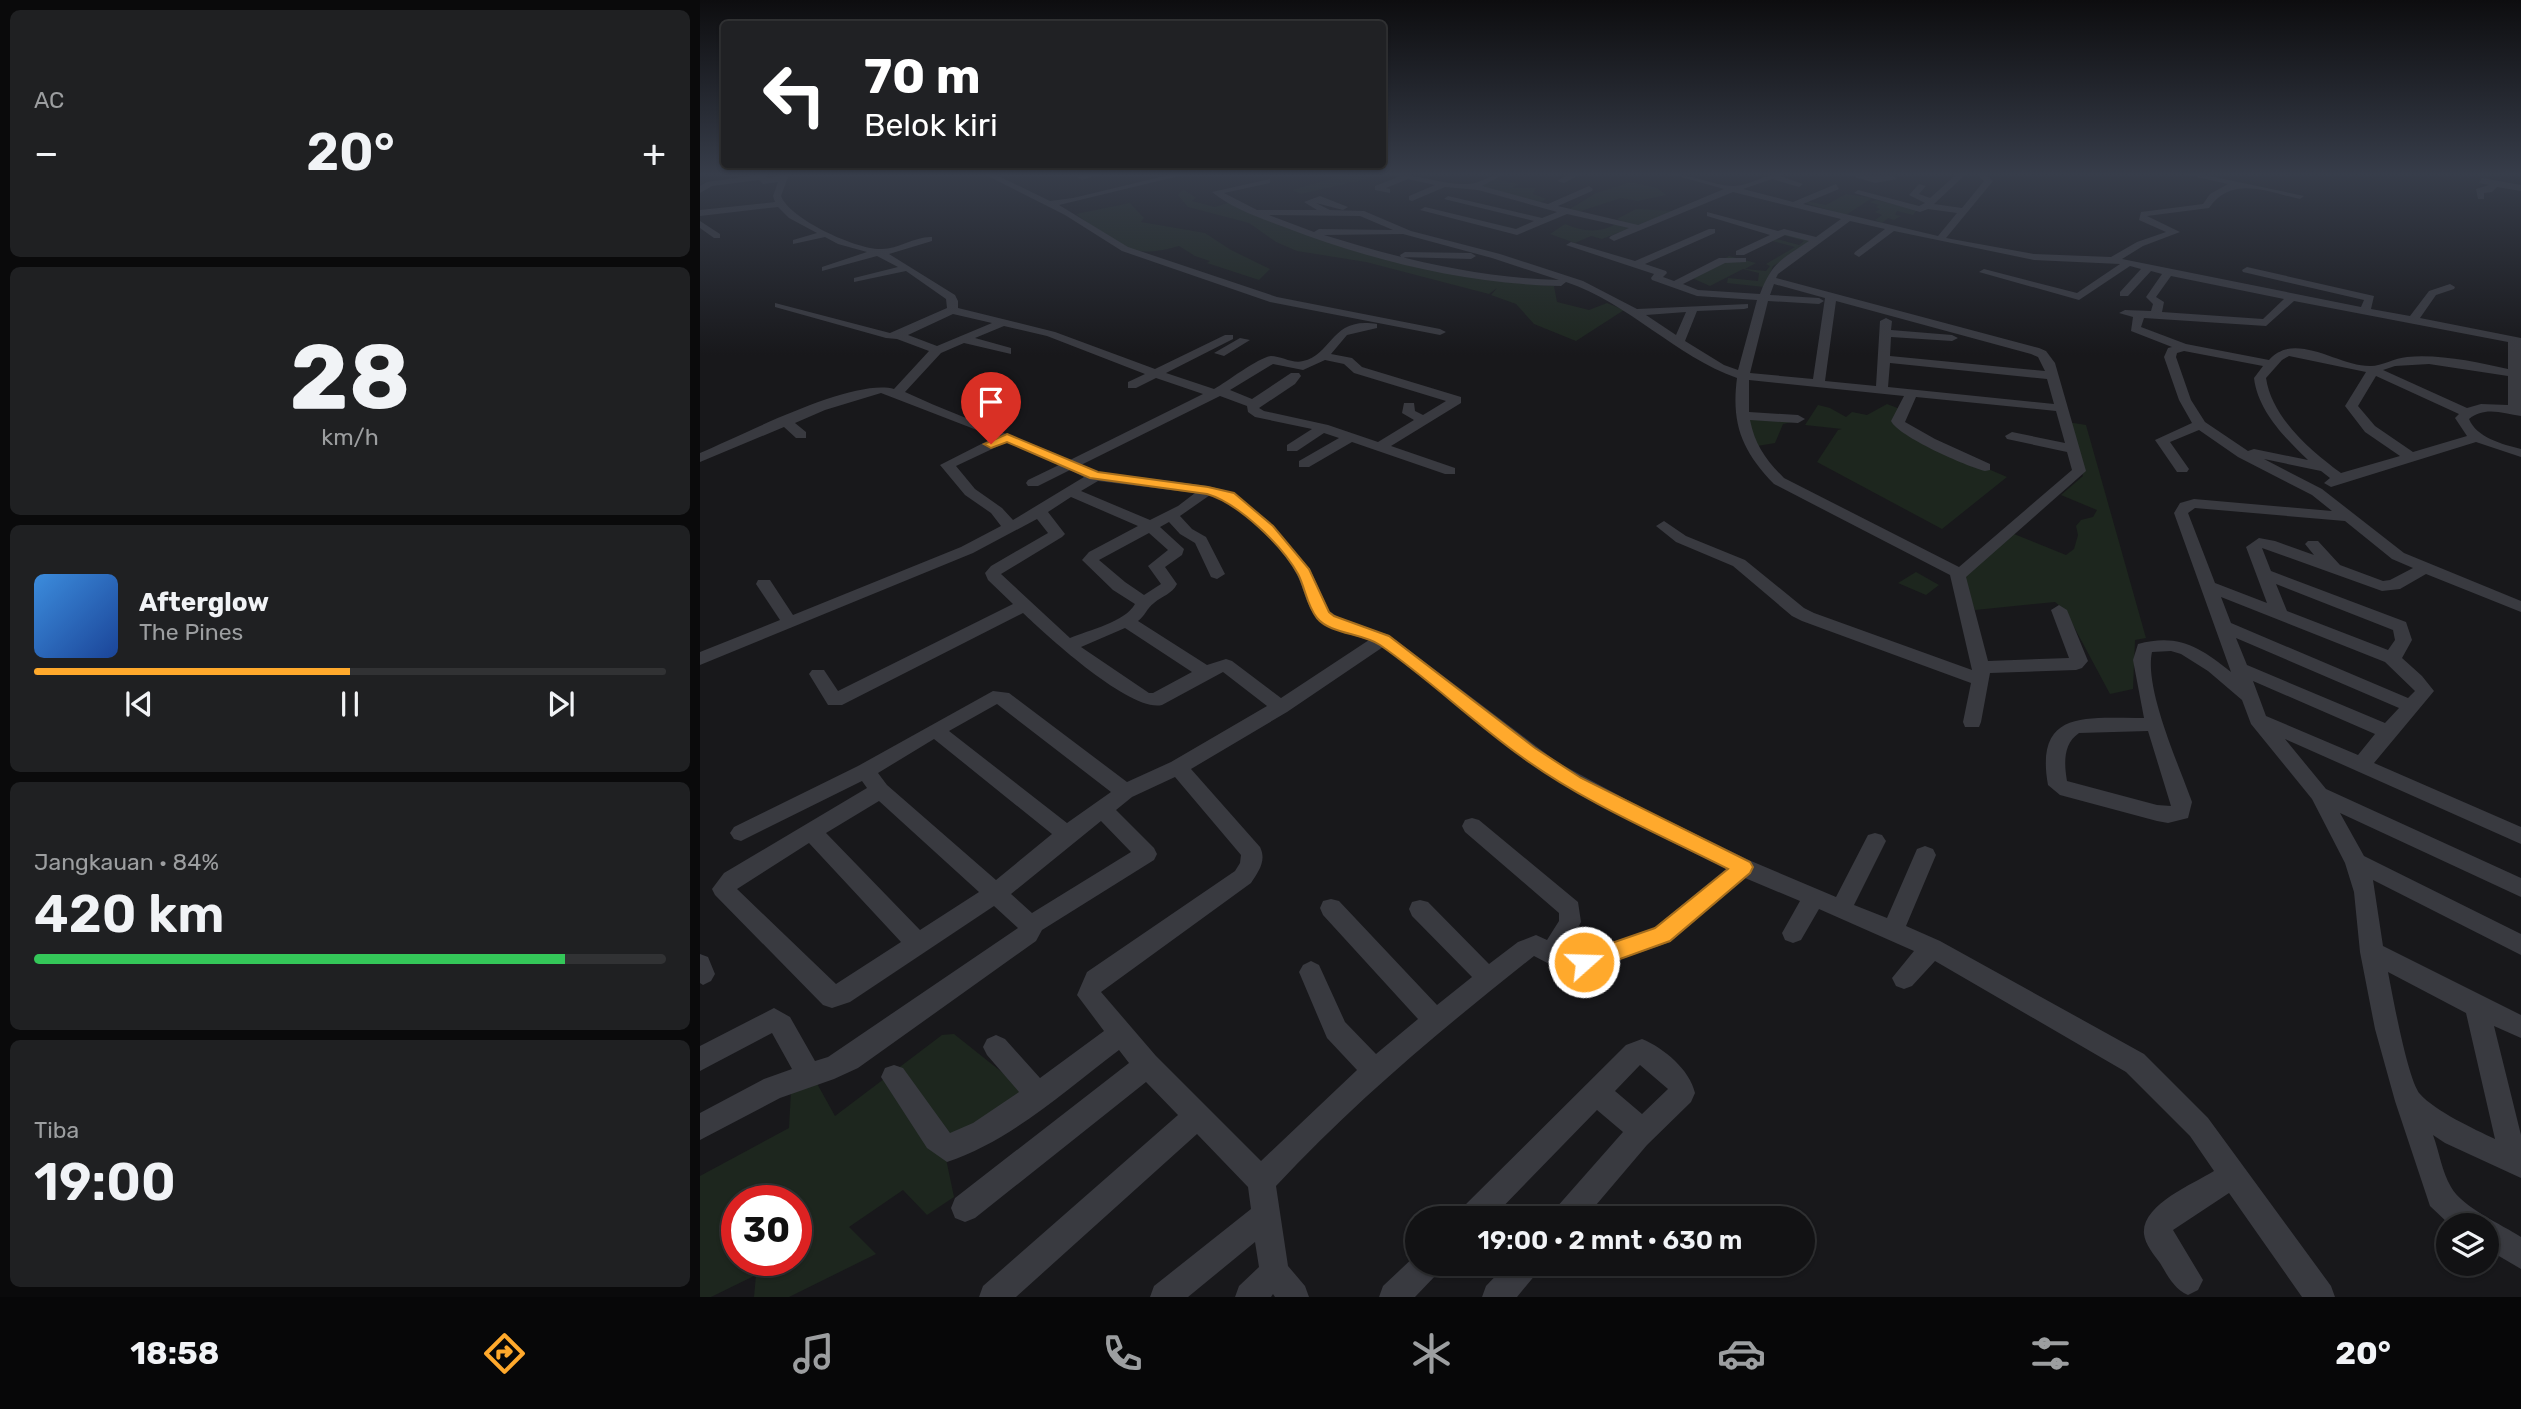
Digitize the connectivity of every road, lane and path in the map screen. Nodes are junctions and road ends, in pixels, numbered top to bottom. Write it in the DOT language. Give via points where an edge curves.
graph roads {
  1 [pos="823,235"];
  2 [pos="827,235"];
  3 [pos="1100,235"];
  4 [pos="1310,235"];
  5 [pos="1414,235"];
  6 [pos="1623,235"];
  7 [pos="1702,235"];
  8 [pos="1776,235"];
  9 [pos="1798,235"];
  10 [pos="1826,235"];
  11 [pos="1884,235"];
  12 [pos="1920,235"];
  13 [pos="1944,235"];
  14 [pos="2168,235"];
  15 [pos="1614,238"];
  16 [pos="929,239"];
  17 [pos="1940,239"];
  18 [pos="1818,240"];
  19 [pos="796,242"];
  20 [pos="1571,245"];
  21 [pos="879,252"];
  22 [pos="1859,254"];
  23 [pos="1384,255"];
  24 [pos="1496,256"];
  25 [pos="2113,260"];
  26 [pos="2128,263"];
  27 [pos="1637,264"];
  28 [pos="907,268"];
  29 [pos="2148,268"];
  30 [pos="826,269"];
  31 [pos="2247,270"];
  32 [pos="2286,271"];
  33 [pos="1984,272"];
  34 [pos="2168,273"];
  35 [pos="858,279"];
  36 [pos="1770,280"];
  37 [pos="1679,282"];
  38 [pos="2305,282"];
  39 [pos="1578,283"];
  40 [pos="2239,287"];
  41 [pos="2450,287"];
  42 [pos="2124,294"];
  43 [pos="2079,297"];
  44 [pos="2297,297"];
  45 [pos="1831,299"];
  46 [pos="1763,301"];
  47 [pos="779,305"];
  48 [pos="2093,305"];
  49 [pos="1693,309"];
  50 [pos="2365,309"];
  51 [pos="952,310"];
  52 [pos="1887,312"];
  53 [pos="1635,313"];
  54 [pos="2125,313"];
  55 [pos="2138,315"];
  56 [pos="2155,317"];
  57 [pos="2413,320"];
  58 [pos="1002,323"];
  59 [pos="1405,325"];
  60 [pos="1440,332"];
  61 [pos="1886,333"];
  62 [pos="2179,334"];
  63 [pos="898,335"];
  64 [pos="1229,337"];
  65 [pos="964,339"];
  66 [pos="1244,340"];
  67 [pos="2517,340"];
  68 [pos="1994,341"];
  69 [pos="1679,342"];
  70 [pos="937,350"];
  71 [pos="1007,351"];
  72 [pos="1106,355"];
  73 [pos="1323,356"];
  74 [pos="1884,359"];
  75 [pos="1091,363"];
  76 [pos="2269,364"];
  77 [pos="2375,371"];
  78 [pos="1156,373"];
  79 [pos="2517,374"];
  80 [pos="1295,376"];
  81 [pos="1742,376"];
  82 [pos="2054,376"];
  83 [pos="1174,379"];
  84 [pos="1132,385"];
  85 [pos="1818,385"];
  86 [pos="1882,391"];
  87 [pos="1217,392"];
  88 [pos="897,393"];
  89 [pos="1911,394"];
  90 [pos="1253,404"];
  91 [pos="1409,406"];
  92 [pos="2060,408"];
  93 [pos="2466,412"];
  94 [pos="2518,412"];
  95 [pos="1741,415"];
  96 [pos="1798,419"];
  97 [pos="1423,420"];
  98 [pos="785,421"];
  99 [pos="2200,425"];
  100 [pos="1323,428"];
  101 [pos="801,435"];
  102 [pos="2011,436"];
  103 [pos="1007,437"];
  104 [pos="1351,437"];
  105 [pos="2478,437"];
  106 [pos="700,442"];
  107 [pos="1380,447"];
  108 [pos="1292,448"];
  109 [pos="2071,449"];
  110 [pos="2236,450"];
  111 [pos="715,452"];
  112 [pos="2521,453"];
  113 [pos="2410,456"];
  114 [pos="700,458"];
  115 [pos="1304,464"];
  116 [pos="1070,465"];
  117 [pos="1985,467"];
  118 [pos="2322,467"];
  119 [pos="2182,469"];
  120 [pos="1450,471"];
  121 [pos="1095,475"];
  122 [pos="2339,478"];
  123 [pos="1033,483"];
  124 [pos="1208,491"];
  125 [pos="1071,492"];
  126 [pos="2317,492"];
  127 [pos="1039,511"];
  128 [pos="1171,516"];
  129 [pos="2347,517"];
  130 [pos="1150,526"];
  131 [pos="1664,526"];
  132 [pos="1013,527"];
  133 [pos="2313,544"];
  134 [pos="2334,568"];
  135 [pos="2423,569"];
  136 [pos="2264,573"];
  137 [pos="1217,574"];
  138 [pos="1960,574"];
  139 [pos="765,584"];
  140 [pos="2210,587"];
  141 [pos="1144,602"];
  142 [pos="1025,605"];
  143 [pos="2521,607"];
  144 [pos="2059,610"];
  145 [pos="2279,612"];
  146 [pos="1125,621"];
  147 [pos="790,623"];
  148 [pos="2223,626"];
  149 [pos="1383,639"];
  150 [pos="1068,646"];
  151 [pos="701,655"];
  152 [pos="2391,658"];
  153 [pos="2238,668"];
  154 [pos="1205,672"];
  155 [pos="818,674"];
  156 [pos="1981,674"];
  157 [pos="2250,697"];
  158 [pos="2411,706"];
  159 [pos="1280,707"];
  160 [pos="2258,719"];
  161 [pos="1972,722"];
  162 [pos="2156,724"];
  163 [pos="935,730"];
  164 [pos="2388,732"];
  165 [pos="2362,764"];
  166 [pos="1178,767"];
  167 [pos="865,771"];
  168 [pos="880,790"];
  169 [pos="1125,792"];
  170 [pos="2319,794"];
  171 [pos="1102,808"];
  172 [pos="1472,826"];
  173 [pos="2518,830"];
  174 [pos="811,831"];
  175 [pos="741,833"];
  176 [pos="1067,834"];
  177 [pos="1875,841"];
  178 [pos="1925,855"];
  179 [pos="2357,862"];
  180 [pos="1743,867"];
  181 [pos="2521,888"];
  182 [pos="996,893"];
  183 [pos="1814,897"];
  184 [pos="1331,908"];
  185 [pos="1420,909"];
  186 [pos="1841,909"];
  187 [pos="1030,926"];
  188 [pos="1893,930"];
  189 [pos="1793,933"];
  190 [pos="917,943"];
  191 [pos="2521,945"];
  192 [pos="1932,948"];
  193 [pos="2372,952"];
  194 [pos="1552,953"];
  195 [pos="1311,972"];
  196 [pos="1488,978"];
  197 [pos="1904,978"];
  198 [pos="2477,1006"];
  199 [pos="1434,1019"];
  200 [pos="2521,1027"];
  201 [pos="1121,1033"];
  202 [pos="996,1047"];
  203 [pos="700,1059"];
  204 [pos="1147,1065"];
  205 [pos="1376,1072"];
  206 [pos="809,1076"];
  207 [pos="894,1077"];
  208 [pos="1037,1093"];
  209 [pos="1597,1093"];
  210 [pos="2408,1101"];
  211 [pos="1196,1116"];
  212 [pos="700,1127"];
  213 [pos="1642,1131"];
  214 [pos="2518,1164"];
  215 [pos="2234,1175"];
  216 [pos="1261,1181"];
  217 [pos="1484,1206"];
  218 [pos="1576,1206"];
  219 [pos="965,1208"];
  220 [pos="2457,1213"];
  221 [pos="1264,1216"];
  222 [pos="2499,1240"];
  223 [pos="2521,1254"];
  224 [pos="1274,1272"];
  225 [pos="1415,1276"];
  226 [pos="1516,1276"];
  227 [pos="2188,1280"];
  228 [pos="994,1297"];
  229 [pos="1165,1297"];
  230 [pos="1250,1297"];
  231 [pos="1294,1297"];
  232 [pos="1394,1297"];
  233 [pos="1497,1297"];
  234 [pos="2319,1297"];
  1 -- 19 [label="street"];
  2 -- 21 [label="street"];
  3 -- 59 [label="street" via="1133,252 1279,301"];
  4 -- 23 [label="street"];
  5 -- 24 [label="street"];
  6 -- 15 [label="street"];
  7 -- 27 [label="street"];
  8 -- 37 [label="street" via="1741,256"];
  9 -- 18 [label="street"];
  10 -- 18 [label="street"];
  11 -- 22 [label="street"];
  12 -- 17 [label="street"];
  13 -- 17 [label="street"];
  14 -- 25 [label="street"];
  16 -- 21 [label="street"];
  17 -- 25 [label="street" via="2034,257"];
  18 -- 36 [label="street" via="1778,267"];
  20 -- 27 [label="street"];
  21 -- 28 [label="street"];
  21 -- 30 [label="street"];
  23 -- 24 [label="street"];
  23 -- 39 [label="street" via="1476,278"];
  24 -- 39 [label="street"];
  25 -- 26 [label="street"];
  26 -- 29 [label="street"];
  26 -- 43 [label="street"];
  27 -- 37 [label="street"];
  28 -- 35 [label="street"];
  28 -- 51 [label="street" via="951,297"];
  29 -- 34 [label="street"];
  29 -- 42 [label="street"];
  31 -- 32 [label="street" via="2254,264"];
  31 -- 38 [label="street"];
  31 -- 40 [label="street"];
  33 -- 43 [label="street"];
  34 -- 40 [label="street"];
  34 -- 56 [label="street" via="2151,297 2159,302"];
  36 -- 45 [label="street"];
  36 -- 46 [label="street"];
  37 -- 46 [label="street" via="1707,294"];
  38 -- 44 [label="street"];
  38 -- 50 [label="street" via="2370,298"];
  39 -- 53 [label="street"];
  40 -- 44 [label="street"];
  41 -- 57 [label="street" via="2432,293"];
  43 -- 48 [label="street" via="2075,300"];
  44 -- 50 [label="street"];
  44 -- 62 [label="street" via="2266,323"];
  45 -- 46 [label="street"];
  45 -- 52 [label="street"];
  45 -- 85 [label="street"];
  46 -- 49 [label="street"];
  46 -- 81 [label="street"];
  47 -- 63 [label="street"];
  49 -- 53 [label="street"];
  49 -- 69 [label="street"];
  50 -- 57 [label="street"];
  51 -- 58 [label="street"];
  51 -- 63 [label="street"];
  52 -- 61 [label="street"];
  52 -- 68 [label="street"];
  53 -- 69 [label="street"];
  54 -- 55 [label="street"];
  55 -- 56 [label="street"];
  55 -- 62 [label="street" via="2133,328"];
  56 -- 62 [label="street"];
  57 -- 67 [label="street"];
  58 -- 65 [label="street"];
  58 -- 72 [label="street" via="1056,332"];
  59 -- 60 [label="street"];
  59 -- 73 [label="street" via="1342,331"];
  61 -- 68 [label="street"];
  61 -- 74 [label="street"];
  62 -- 76 [label="street"];
  62 -- 99 [label="street" via="2170,357 2185,400"];
  63 -- 70 [label="street"];
  64 -- 78 [label="street"];
  65 -- 70 [label="street"];
  65 -- 71 [label="street"];
  66 -- 83 [label="street"];
  67 -- 79 [label="street"];
  68 -- 82 [label="street" via="2042,355"];
  69 -- 81 [label="street"];
  70 -- 88 [label="street"];
  72 -- 75 [label="street"];
  72 -- 78 [label="street"];
  73 -- 87 [label="street" via="1303,366 1267,360"];
  73 -- 97 [label="street" via="1455,400"];
  74 -- 82 [label="street"];
  74 -- 86 [label="street"];
  76 -- 77 [label="street" via="2293,352"];
  76 -- 118 [label="street" via="2260,378 2262,391 2298,443"];
  77 -- 79 [label="street" via="2404,361"];
  77 -- 93 [label="street"];
  77 -- 113 [label="street" via="2351,406 2370,429"];
  78 -- 83 [label="street"];
  78 -- 84 [label="street"];
  79 -- 94 [label="street"];
  80 -- 90 [label="street"];
  81 -- 85 [label="street"];
  81 -- 95 [label="street"];
  82 -- 92 [label="street"];
  83 -- 87 [label="street"];
  85 -- 86 [label="street"];
  86 -- 89 [label="street"];
  87 -- 90 [label="street"];
  87 -- 116 [label="street"];
  88 -- 98 [label="street" via="866,392"];
  88 -- 103 [label="street"];
  89 -- 92 [label="street"];
  89 -- 117 [label="street" via="1899,424"];
  90 -- 100 [label="street" via="1260,414"];
  91 -- 97 [label="street" via="1409,413"];
  92 -- 109 [label="street"];
  93 -- 94 [label="street" via="2490,408"];
  93 -- 105 [label="street" via="2462,421"];
  95 -- 96 [label="street"];
  95 -- 138 [label="street" via="1761,464 1779,481"];
  97 -- 107 [label="street"];
  98 -- 101 [label="street"];
  98 -- 111 [label="street"];
  99 -- 110 [label="street"];
  99 -- 119 [label="street" via="2162,440"];
  100 -- 104 [label="street"];
  100 -- 108 [label="street"];
  102 -- 109 [label="street"];
  103 -- 116 [label="street"];
  103 -- 132 [label="street" via="947,465 970,492"];
  104 -- 107 [label="street"];
  104 -- 115 [label="street"];
  105 -- 112 [label="street"];
  105 -- 113 [label="street"];
  106 -- 111 [label="street"];
  107 -- 120 [label="street"];
  109 -- 138 [label="street" via="2078,474"];
  110 -- 118 [label="street"];
  110 -- 126 [label="street"];
  111 -- 114 [label="street"];
  113 -- 122 [label="street"];
  116 -- 121 [label="street"];
  116 -- 123 [label="street"];
  118 -- 122 [label="street"];
  121 -- 124 [label="street"];
  121 -- 125 [label="street"];
  122 -- 126 [label="street"];
  124 -- 128 [label="street"];
  124 -- 149 [label="street" via="1229,496 1268,529 1304,572 1322,614 1337,624"];
  125 -- 127 [label="street"];
  125 -- 130 [label="street"];
  126 -- 129 [label="street"];
  127 -- 132 [label="street"];
  127 -- 142 [label="street" via="1057,534 993,573"];
  128 -- 130 [label="street"];
  128 -- 137 [label="street" via="1201,540"];
  129 -- 135 [label="street"];
  129 -- 140 [label="street" via="2194,503 2185,506 2183,519"];
  130 -- 141 [label="street" via="1177,550 1156,566 1168,587"];
  130 -- 141 [label="street" via="1090,560"];
  131 -- 156 [label="street" via="1681,539 1739,563 1808,617"];
  132 -- 147 [label="street"];
  133 -- 134 [label="street"];
  134 -- 135 [label="street" via="2387,586"];
  134 -- 136 [label="street" via="2259,543 2255,547"];
  135 -- 143 [label="street"];
  136 -- 145 [label="street"];
  136 -- 152 [label="street" via="2400,626 2404,641"];
  138 -- 156 [label="street"];
  139 -- 147 [label="street"];
  140 -- 145 [label="street"];
  140 -- 148 [label="street"];
  141 -- 146 [label="street" via="1139,612"];
  142 -- 150 [label="street"];
  142 -- 155 [label="street" via="835,700"];
  144 -- 156 [label="street" via="2079,661 2076,664"];
  145 -- 152 [label="street"];
  146 -- 150 [label="street"];
  146 -- 154 [label="street"];
  147 -- 151 [label="street"];
  148 -- 153 [label="street"];
  148 -- 158 [label="street"];
  149 -- 159 [label="street"];
  149 -- 180 [label="street" via="1549,767"];
  150 -- 154 [label="street" via="1150,700"];
  152 -- 158 [label="street" via="2424,691"];
  153 -- 157 [label="street"];
  153 -- 164 [label="street"];
  154 -- 159 [label="street" via="1226,665"];
  156 -- 161 [label="street"];
  157 -- 160 [label="street"];
  157 -- 162 [label="street" via="2187,649 2152,645 2144,648 2140,658"];
  158 -- 164 [label="street"];
  159 -- 166 [label="street"];
  160 -- 165 [label="street"];
  160 -- 170 [label="street"];
  162 -- 162 [label="street" via="2066,730 2059,739 2058,785 2177,815 2182,802"];
  163 -- 167 [label="street"];
  163 -- 169 [label="street" via="993,697 1002,698"];
  163 -- 176 [label="street"];
  164 -- 165 [label="street"];
  165 -- 173 [label="street"];
  166 -- 169 [label="street"];
  166 -- 201 [label="street" via="1253,859 1243,877 1091,985 1089,995"];
  167 -- 168 [label="street"];
  167 -- 175 [label="street"];
  168 -- 174 [label="street"];
  168 -- 182 [label="street"];
  169 -- 171 [label="street"];
  170 -- 179 [label="street"];
  170 -- 181 [label="street"];
  171 -- 176 [label="street"];
  171 -- 187 [label="street" via="1146,854"];
  172 -- 194 [label="street" via="1570,909 1570,922"];
  174 -- 190 [label="street"];
  174 -- 190 [label="street" via="723,889 832,997"];
  176 -- 182 [label="street"];
  177 -- 186 [label="street"];
  178 -- 188 [label="street"];
  179 -- 191 [label="street"];
  179 -- 193 [label="street"];
  180 -- 183 [label="street"];
  180 -- 194 [label="street" via="1654,939 1578,964"];
  182 -- 187 [label="street"];
  182 -- 190 [label="street"];
  183 -- 186 [label="street"];
  183 -- 189 [label="street"];
  184 -- 199 [label="street"];
  185 -- 196 [label="street"];
  186 -- 188 [label="street"];
  187 -- 206 [label="street" via="1024,939 980,971 849,1059"];
  188 -- 192 [label="street"];
  192 -- 197 [label="street"];
  192 -- 215 [label="street" via="2135,1063 2199,1127"];
  193 -- 198 [label="street"];
  193 -- 210 [label="street" via="2387,1029"];
  194 -- 196 [label="street" via="1536,945"];
  195 -- 205 [label="street" via="1336,1030"];
  196 -- 199 [label="street"];
  198 -- 200 [label="street"];
  198 -- 214 [label="street"];
  199 -- 205 [label="street"];
  201 -- 204 [label="street"];
  201 -- 208 [label="street"];
  202 -- 208 [label="street"];
  203 -- 206 [label="street" via="774,1019"];
  204 -- 211 [label="street"];
  204 -- 219 [label="street"];
  205 -- 216 [label="street" via="1292,1146"];
  206 -- 212 [label="street" via="773,1088"];
  207 -- 208 [label="street" via="947,1148 983,1132"];
  209 -- 213 [label="street"];
  209 -- 213 [label="street" via="1635,1053 1642,1051 1654,1061 1683,1090"];
  209 -- 217 [label="street"];
  210 -- 214 [label="street" via="2454,1134"];
  210 -- 220 [label="street" via="2440,1196"];
  211 -- 216 [label="street"];
  211 -- 228 [label="street"];
  213 -- 218 [label="street"];
  215 -- 227 [label="street" via="2159,1224 2158,1235"];
  215 -- 234 [label="street"];
  216 -- 221 [label="street"];
  221 -- 224 [label="street"];
  221 -- 229 [label="street"];
  222 -- 223 [label="street"];
  224 -- 230 [label="street"];
  224 -- 231 [label="street"];
  225 -- 232 [label="street"];
  226 -- 233 [label="street"];
}
